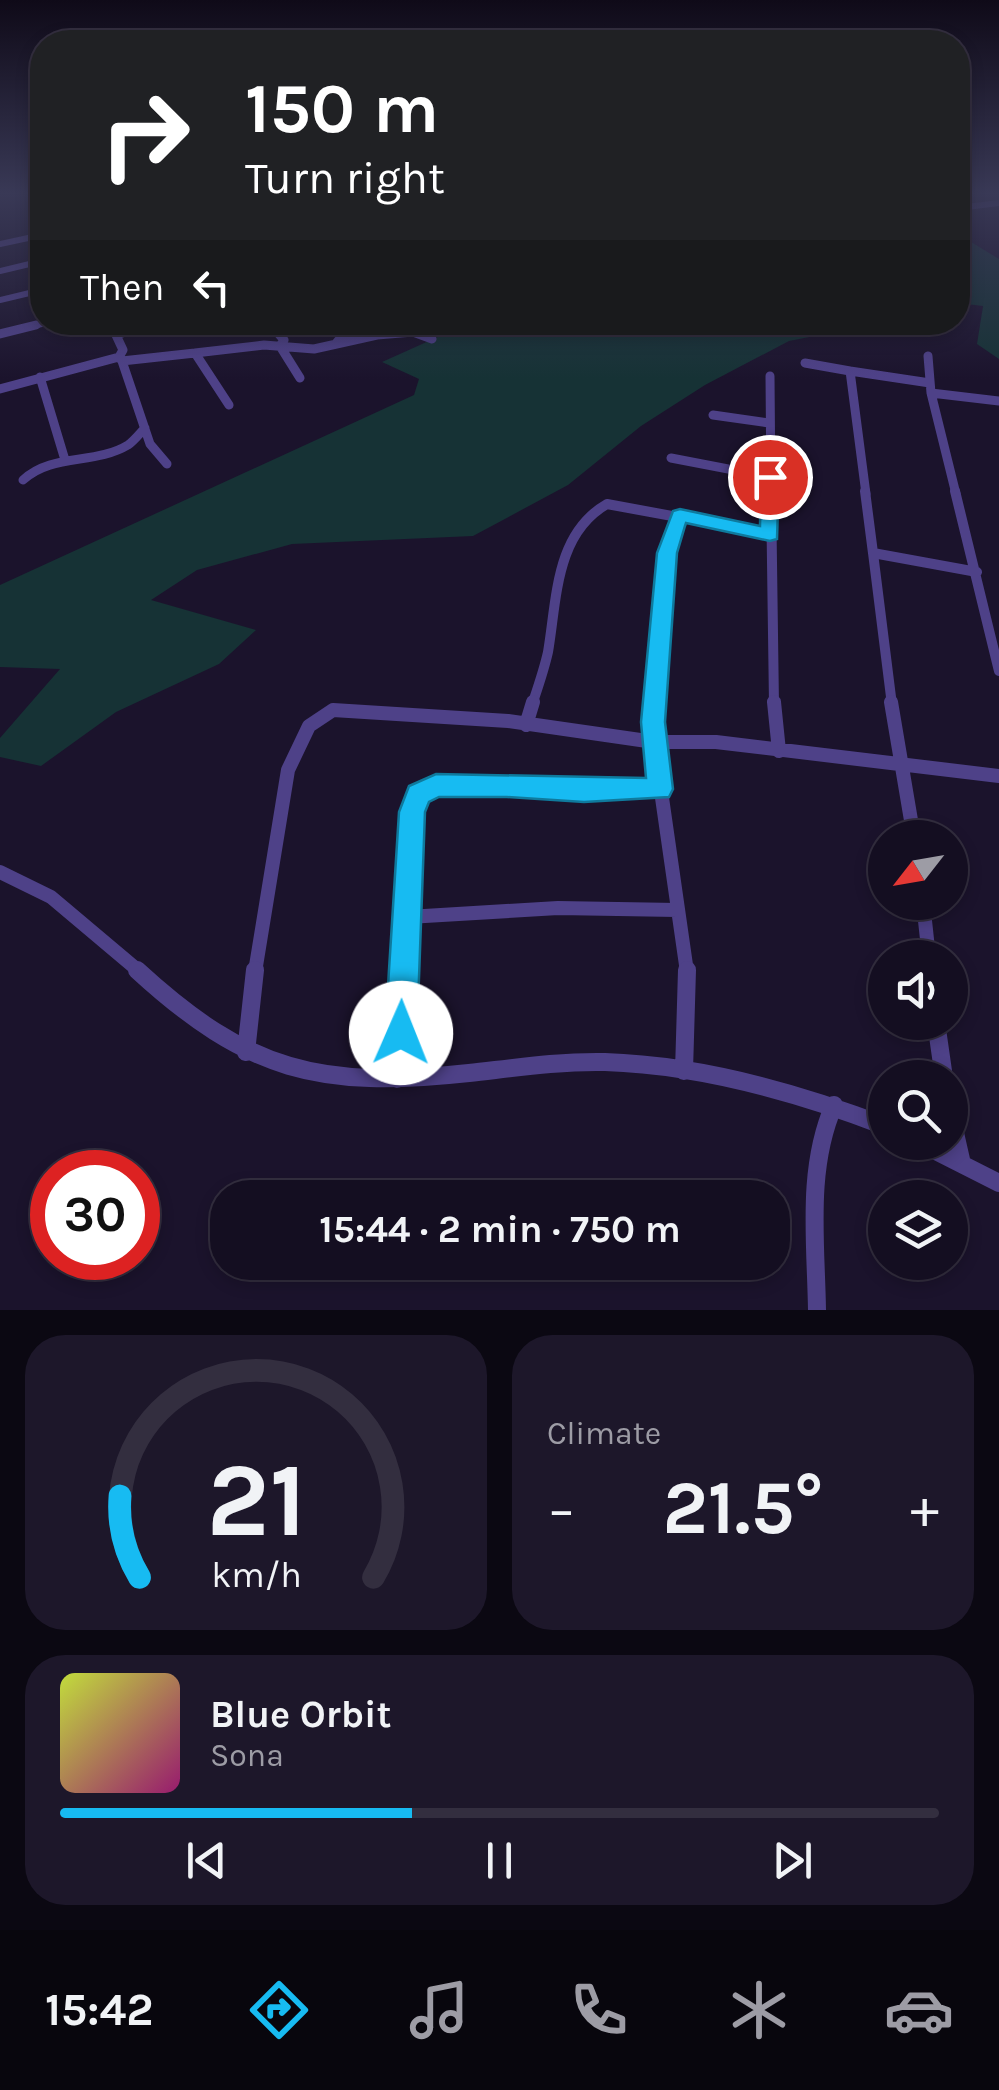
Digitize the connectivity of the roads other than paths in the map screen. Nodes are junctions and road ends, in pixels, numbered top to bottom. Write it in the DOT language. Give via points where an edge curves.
graph roads {
  1 [pos="30,265"];
  2 [pos="0,271"];
  3 [pos="30,293"];
  4 [pos="0,300"];
  5 [pos="30,327"];
  6 [pos="0,334"];
  7 [pos="116,335"];
  8 [pos="280,335"];
  9 [pos="345,335"];
  10 [pos="395,335"];
  11 [pos="421,335"];
  12 [pos="432,339"];
  13 [pos="334,345"];
  14 [pos="280,346"];
  15 [pos="195,353"];
  16 [pos="928,356"];
  17 [pos="120,359"];
  18 [pos="805,363"];
  19 [pos="850,371"];
  20 [pos="770,376"];
  21 [pos="40,377"];
  22 [pos="300,378"];
  23 [pos="931,388"];
  24 [pos="0,389"];
  25 [pos="999,401"];
  26 [pos="229,404"];
  27 [pos="712,416"];
  28 [pos="769,422"];
  29 [pos="145,428"];
  30 [pos="671,458"];
  31 [pos="65,460"];
  32 [pos="168,464"];
  33 [pos="770,477"];
  34 [pos="23,480"];
  35 [pos="680,516"];
  36 [pos="770,534"];
  37 [pos="873,553"];
  38 [pos="978,572"];
  39 [pos="999,671"];
  40 [pos="526,725"];
  41 [pos="654,742"];
  42 [pos="779,751"];
  43 [pos="903,762"];
  44 [pos="999,776"];
  45 [pos="660,789"];
  46 [pos="911,820"];
  47 [pos="0,872"];
  48 [pos="677,910"];
  49 [pos="408,917"];
  50 [pos="246,1052"];
  51 [pos="684,1071"];
  52 [pos="397,1079"];
  53 [pos="834,1105"];
  54 [pos="868,1119"];
  55 [pos="954,1160"];
  56 [pos="961,1160"];
  57 [pos="962,1164"];
  58 [pos="999,1183"];
  59 [pos="818,1310"];
  1 -- 2 [label="street"];
  3 -- 4 [label="street"];
  5 -- 6 [label="street"];
  7 -- 17 [label="street"];
  8 -- 14 [label="street"];
  9 -- 13 [label="street"];
  10 -- 13 [label="street"];
  11 -- 12 [label="street"];
  13 -- 14 [label="street"];
  14 -- 15 [label="street"];
  14 -- 22 [label="street"];
  15 -- 17 [label="street"];
  15 -- 26 [label="street"];
  16 -- 23 [label="street"];
  17 -- 21 [label="street"];
  17 -- 29 [label="street"];
  18 -- 19 [label="street"];
  19 -- 23 [label="street"];
  19 -- 37 [label="street"];
  20 -- 28 [label="street"];
  21 -- 24 [label="street"];
  21 -- 31 [label="street"];
  23 -- 25 [label="street"];
  23 -- 38 [label="street"];
  27 -- 28 [label="street"];
  28 -- 33 [label="street"];
  29 -- 31 [label="street" via="128,444"];
  29 -- 32 [label="street"];
  30 -- 33 [label="street"];
  31 -- 34 [label="street"];
  33 -- 36 [label="street"];
  35 -- 36 [label="street"];
  35 -- 40 [label="street" via="607,504 578,529 568,543"];
  35 -- 41 [label="street" via="667,553"];
  36 -- 42 [label="street"];
  37 -- 38 [label="street"];
  37 -- 43 [label="street"];
  38 -- 39 [label="street"];
  40 -- 41 [label="street"];
  40 -- 50 [label="street" via="333,710 316,719 288,770"];
  41 -- 42 [label="street"];
  41 -- 45 [label="street"];
  42 -- 43 [label="street"];
  43 -- 44 [label="street"];
  43 -- 46 [label="street"];
  45 -- 48 [label="street"];
  45 -- 49 [label="street" via="428,787 412,812"];
  47 -- 50 [label="street" via="45,894 114,946 204,1030"];
  48 -- 49 [label="street" via="558,908"];
  48 -- 51 [label="street" via="687,963"];
  49 -- 52 [label="street"];
  50 -- 52 [label="street" via="300,1071"];
  51 -- 52 [label="street" via="580,1062"];
  51 -- 53 [label="street"];
  53 -- 54 [label="street"];
  53 -- 59 [label="street" via="821,1137"];
  55 -- 57 [label="street"];
  56 -- 57 [label="street"];
  57 -- 58 [label="street"];
}
